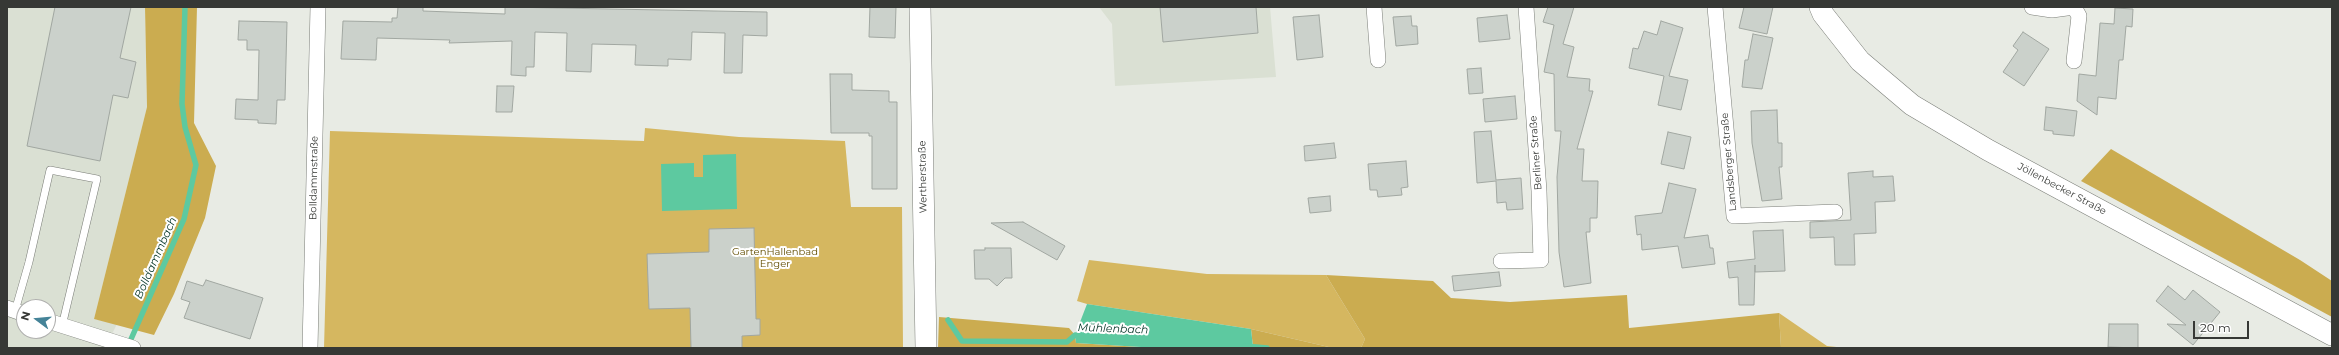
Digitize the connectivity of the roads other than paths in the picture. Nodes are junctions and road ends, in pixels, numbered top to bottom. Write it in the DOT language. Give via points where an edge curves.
graph roads {
  1 [pos="318,7"];
  2 [pos="920,7"];
  3 [pos="1374,7"];
  4 [pos="1526,7"];
  5 [pos="1715,7"];
  6 [pos="1820,7"];
  7 [pos="2032,7"];
  8 [pos="2074,7"];
  9 [pos="1378,60"];
  10 [pos="2074,61"];
  11 [pos="1835,212"];
  12 [pos="1501,261"];
  13 [pos="18,299"];
  14 [pos="56,321"];
  15 [pos="56,324"];
  16 [pos="2332,335"];
  17 [pos="133,348"];
  18 [pos="310,348"];
  19 [pos="926,348"];
  1 -- 18 [label="street, Bolldammstraße"];
  2 -- 19 [label="main road, Wertherstraße"];
  3 -- 9 [label="street"];
  4 -- 12 [label="street, Berliner Straße" via="1539,191 1541,260"];
  5 -- 11 [label="street, Landsberger Straße" via="1734,216"];
  6 -- 16 [label="main road, Jöllenbecker Straße" via="1860,61 1912,105 1988,150"];
  7 -- 8 [label="street" via="2052,10"];
  8 -- 10 [label="street" via="2079,16"];
  13 -- 14 [label="lane" via="50,170 97,179"];
  15 -- 17 [label="street"];
}
